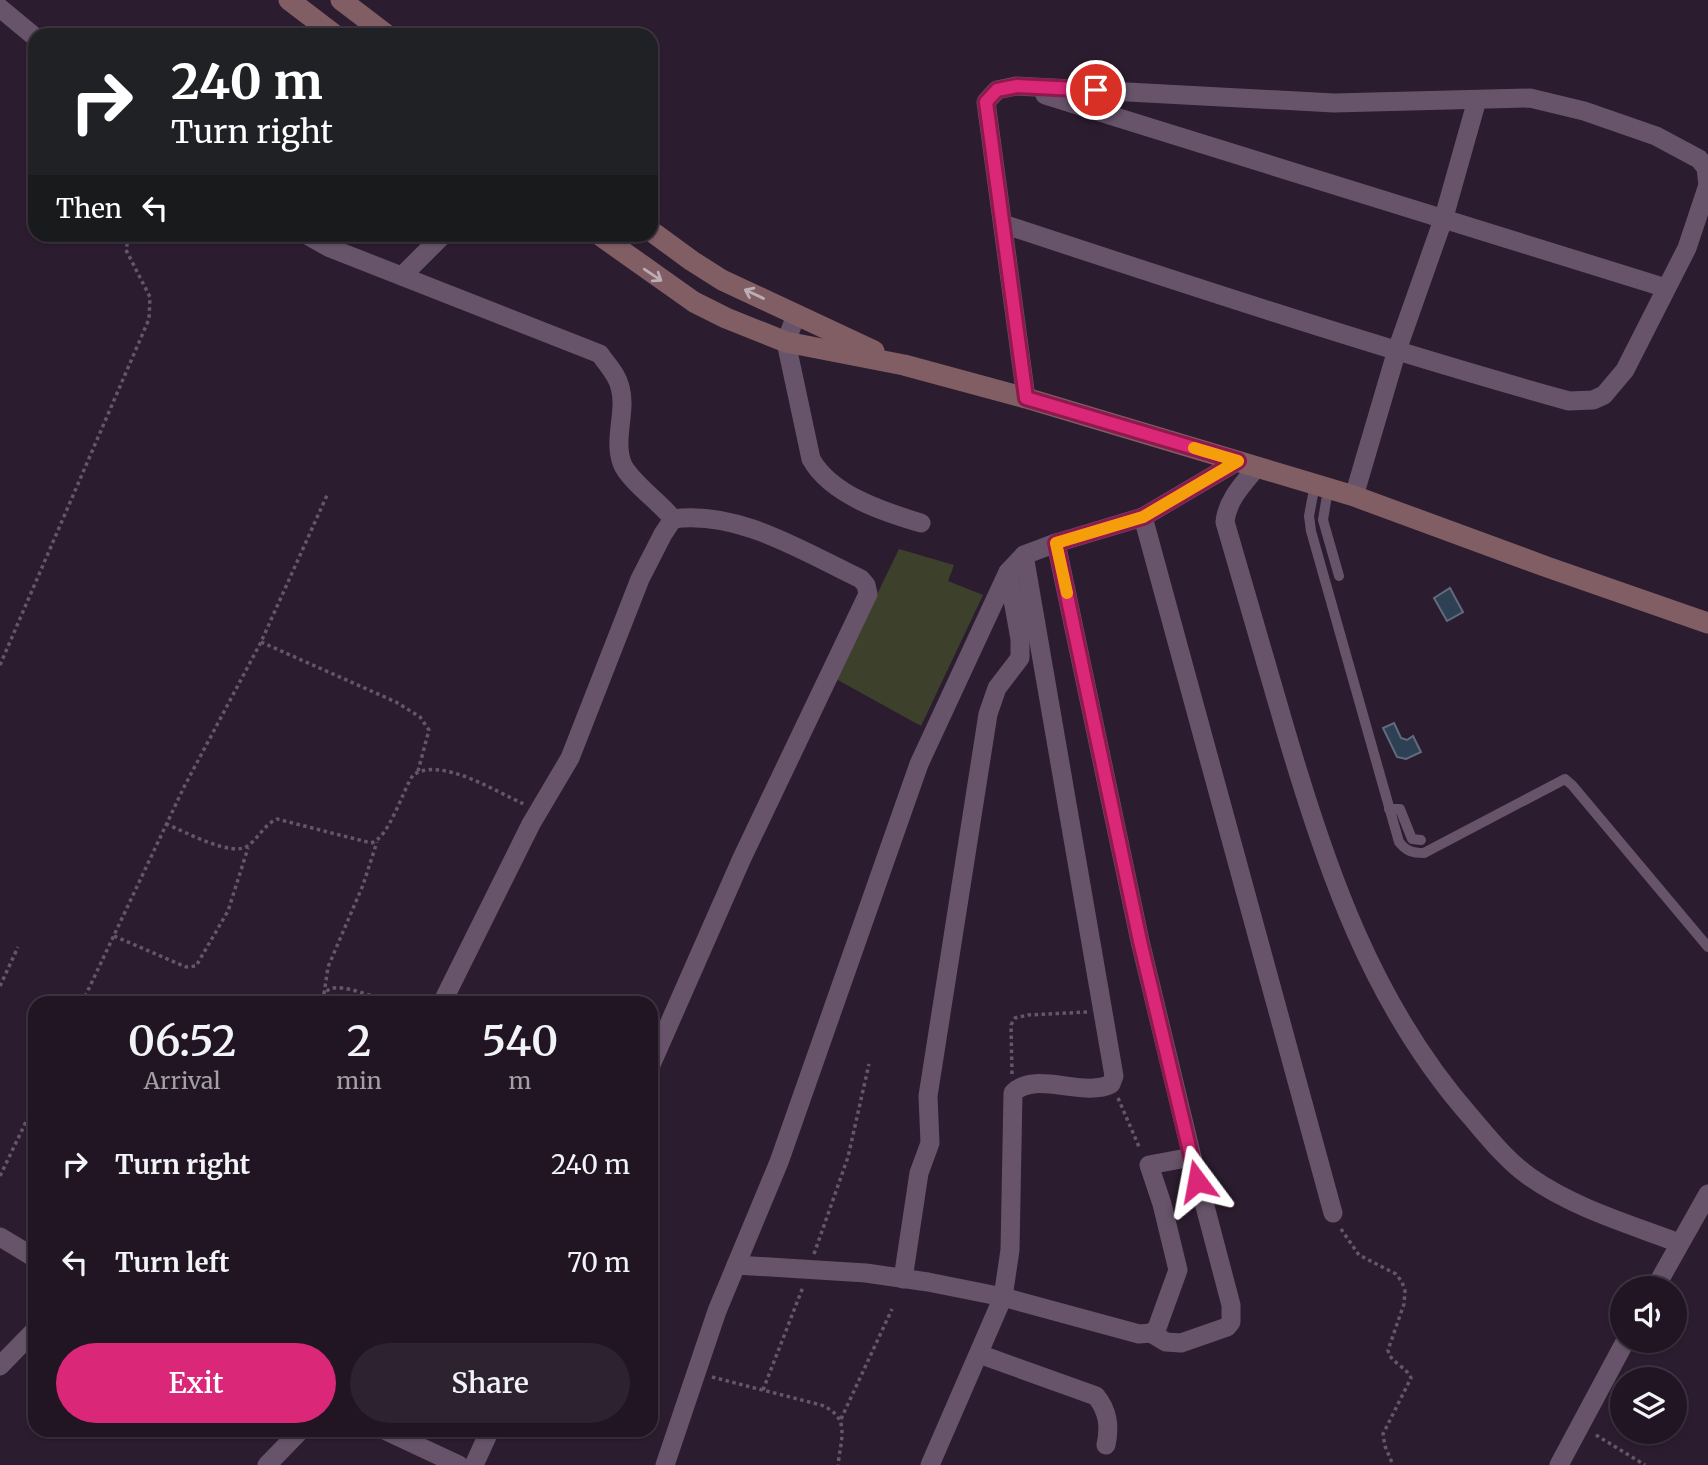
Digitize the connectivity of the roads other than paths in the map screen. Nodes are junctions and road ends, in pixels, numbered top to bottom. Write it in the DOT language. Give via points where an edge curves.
graph roads {
  1 [pos="289,0"];
  2 [pos="341,0"];
  3 [pos="0,8"];
  4 [pos="326,28"];
  5 [pos="378,28"];
  6 [pos="28,31"];
  7 [pos="1017,86"];
  8 [pos="1477,100"];
  9 [pos="1444,217"];
  10 [pos="1003,224"];
  11 [pos="658,236"];
  12 [pos="319,242"];
  13 [pos="436,242"];
  14 [pos="609,242"];
  15 [pos="402,276"];
  16 [pos="1666,288"];
  17 [pos="796,315"];
  18 [pos="786,342"];
  19 [pos="1397,350"];
  20 [pos="904,365"];
  21 [pos="1026,398"];
  22 [pos="1248,464"];
  23 [pos="1322,486"];
  24 [pos="1354,496"];
  25 [pos="1143,517"];
  26 [pos="674,519"];
  27 [pos="921,523"];
  28 [pos="1056,543"];
  29 [pos="1024,555"];
  30 [pos="1008,572"];
  31 [pos="1339,576"];
  32 [pos="1708,623"];
  33 [pos="1390,809"];
  34 [pos="1421,840"];
  35 [pos="1708,947"];
  36 [pos="446,996"];
  37 [pos="658,1049"];
  38 [pos="1192,1157"];
  39 [pos="1708,1194"];
  40 [pos="1333,1213"];
  41 [pos="0,1237"];
  42 [pos="1679,1243"];
  43 [pos="28,1254"];
  44 [pos="736,1265"];
  45 [pos="1661,1276"];
  46 [pos="903,1279"];
  47 [pos="1003,1297"];
  48 [pos="1151,1333"];
  49 [pos="28,1337"];
  50 [pos="1619,1353"];
  51 [pos="979,1354"];
  52 [pos="0,1366"];
  53 [pos="293,1437"];
  54 [pos="399,1437"];
  55 [pos="486,1437"];
  56 [pos="1106,1445"];
  57 [pos="267,1465"];
  58 [pos="459,1465"];
  59 [pos="474,1465"];
  60 [pos="665,1465"];
  61 [pos="930,1465"];
  62 [pos="1559,1465"];
  1 -- 4 [label="street"];
  2 -- 5 [label="street"];
  3 -- 6 [label="street"];
  7 -- 8 [label="street" via="1335,103"];
  7 -- 9 [label="street"];
  7 -- 10 [label="street" via="997,90 986,102"];
  8 -- 9 [label="street"];
  8 -- 16 [label="street" via="1554,102 1656,136 1699,159 1706,168 1708,185 1687,248"];
  9 -- 16 [label="street"];
  9 -- 19 [label="street"];
  10 -- 19 [label="street"];
  10 -- 21 [label="street"];
  17 -- 11 [label="street, one-way" via="722,280"];
  12 -- 15 [label="street"];
  13 -- 15 [label="street"];
  14 -- 18 [label="street, one-way" via="694,302"];
  15 -- 26 [label="street" via="600,354 621,388 622,464"];
  16 -- 19 [label="street" via="1625,370 1611,389 1593,400 1569,401"];
  17 -- 18 [label="street"];
  17 -- 20 [label="street"];
  18 -- 20 [label="street"];
  18 -- 27 [label="street" via="811,459 818,471 850,494"];
  19 -- 24 [label="street"];
  20 -- 21 [label="street"];
  21 -- 22 [label="street"];
  22 -- 23 [label="street"];
  22 -- 25 [label="street"];
  22 -- 42 [label="street" via="1225,522 1322,850 1388,1001 1444,1086 1515,1166 1547,1188 1600,1213"];
  23 -- 24 [label="street"];
  23 -- 31 [label="lane" via="1322,520"];
  23 -- 33 [label="lane" via="1309,516 1311,531"];
  24 -- 32 [label="street"];
  25 -- 28 [label="street"];
  25 -- 40 [label="street"];
  26 -- 36 [label="street" via="640,579 570,758"];
  26 -- 37 [label="street" via="707,518 757,530 862,579 867,594 763,812"];
  28 -- 29 [label="street"];
  28 -- 38 [label="street" via="1140,941"];
  29 -- 30 [label="street"];
  29 -- 47 [label="street" via="1114,1076 1111,1084 1093,1088 1038,1084 1013,1093 1010,1250"];
  30 -- 44 [label="street" via="919,764 779,1162"];
  30 -- 46 [label="street" via="1020,658 998,688 988,714 928,1096 930,1143 919,1173"];
  33 -- 34 [label="lane" via="1399,809 1412,839"];
  33 -- 35 [label="lane" via="1399,842 1409,852 1424,853 1565,779"];
  38 -- 48 [label="street" via="1149,1165 1178,1270 1157,1328"];
  38 -- 48 [label="street" via="1231,1305 1231,1322 1181,1343 1166,1342"];
  39 -- 42 [label="street"];
  41 -- 43 [label="street"];
  42 -- 45 [label="street"];
  44 -- 46 [label="street"];
  44 -- 60 [label="street"];
  46 -- 47 [label="street"];
  47 -- 48 [label="street" via="1139,1334"];
  47 -- 51 [label="street"];
  49 -- 52 [label="street"];
  50 -- 62 [label="street"];
  51 -- 56 [label="street" via="1096,1396 1105,1407 1110,1430"];
  51 -- 61 [label="street"];
  53 -- 57 [label="street"];
  54 -- 58 [label="street"];
  55 -- 59 [label="street"];
}
